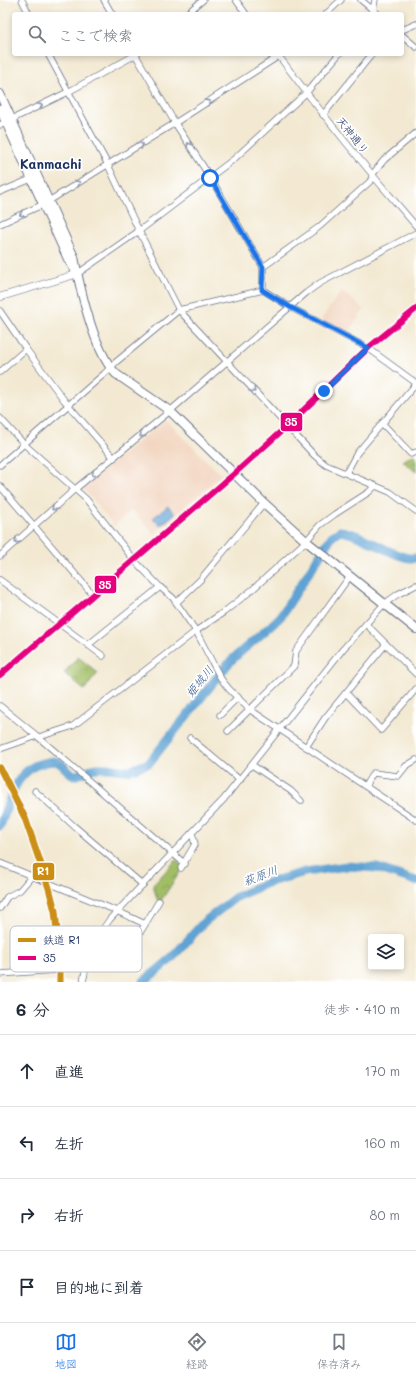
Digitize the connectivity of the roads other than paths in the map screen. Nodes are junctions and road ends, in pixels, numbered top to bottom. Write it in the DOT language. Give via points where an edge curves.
graph roads {
  1 [pos="22,0"];
  2 [pos="104,0"];
  3 [pos="203,0"];
  4 [pos="236,0"];
  5 [pos="341,0"];
  6 [pos="361,0"];
  7 [pos="376,0"];
  8 [pos="28,12"];
  9 [pos="111,12"];
  10 [pos="188,12"];
  11 [pos="245,12"];
  12 [pos="328,12"];
  13 [pos="373,12"];
  14 [pos="374,12"];
  15 [pos="416,24"];
  16 [pos="404,29"];
  17 [pos="404,37"];
  18 [pos="416,47"];
  19 [pos="49,56"];
  20 [pos="131,56"];
  21 [pos="136,56"];
  22 [pos="277,56"];
  23 [pos="280,56"];
  24 [pos="337,56"];
  25 [pos="370,56"];
  26 [pos="68,92"];
  27 [pos="306,93"];
  28 [pos="0,94"];
  29 [pos="0,109"];
  30 [pos="324,115"];
  31 [pos="6,122"];
  32 [pos="175,123"];
  33 [pos="416,133"];
  34 [pos="108,165"];
  35 [pos="373,177"];
  36 [pos="210,178"];
  37 [pos="31,179"];
  38 [pos="0,192"];
  39 [pos="46,202"];
  40 [pos="0,224"];
  41 [pos="416,226"];
  42 [pos="139,231"];
  43 [pos="416,233"];
  44 [pos="263,267"];
  45 [pos="77,274"];
  46 [pos="262,290"];
  47 [pos="0,297"];
  48 [pos="290,307"];
  49 [pos="416,309"];
  50 [pos="0,310"];
  51 [pos="179,310"];
  52 [pos="368,348"];
  53 [pos="26,349"];
  54 [pos="226,362"];
  55 [pos="111,368"];
  56 [pos="0,372"];
  57 [pos="416,383"];
  58 [pos="68,406"];
  59 [pos="170,411"];
  60 [pos="0,418"];
  61 [pos="382,423"];
  62 [pos="287,426"];
  63 [pos="24,444"];
  64 [pos="416,452"];
  65 [pos="114,458"];
  66 [pos="0,465"];
  67 [pos="346,473"];
  68 [pos="234,474"];
  69 [pos="0,486"];
  70 [pos="375,486"];
  71 [pos="74,490"];
  72 [pos="264,503"];
  73 [pos="416,511"];
  74 [pos="34,526"];
  75 [pos="306,541"];
  76 [pos="0,556"];
  77 [pos="134,560"];
  78 [pos="350,576"];
  79 [pos="0,580"];
  80 [pos="416,585"];
  81 [pos="160,587"];
  82 [pos="93,595"];
  83 [pos="177,602"];
  84 [pos="384,604"];
  85 [pos="59,624"];
  86 [pos="366,624"];
  87 [pos="416,629"];
  88 [pos="196,631"];
  89 [pos="386,644"];
  90 [pos="88,645"];
  91 [pos="103,656"];
  92 [pos="0,674"];
  93 [pos="416,674"];
  94 [pos="416,689"];
  95 [pos="346,694"];
  96 [pos="238,697"];
  97 [pos="0,706"];
  98 [pos="249,709"];
  99 [pos="220,715"];
  100 [pos="280,729"];
  101 [pos="228,731"];
  102 [pos="38,736"];
  103 [pos="190,738"];
  104 [pos="306,747"];
  105 [pos="0,750"];
  106 [pos="416,760"];
  107 [pos="252,765"];
  108 [pos="240,780"];
  109 [pos="365,786"];
  110 [pos="35,791"];
  111 [pos="302,801"];
  112 [pos="416,820"];
  113 [pos="192,833"];
  114 [pos="172,853"];
  115 [pos="0,863"];
  116 [pos="31,877"];
  117 [pos="143,885"];
  118 [pos="159,901"];
  119 [pos="0,908"];
  120 [pos="117,911"];
  121 [pos="145,924"];
  122 [pos="106,926"];
  123 [pos="142,928"];
  124 [pos="29,972"];
  125 [pos="85,972"];
  126 [pos="0,974"];
  127 [pos="83,982"];
  1 -- 8 [label="street"];
  2 -- 9 [label="street"];
  3 -- 10 [label="street"];
  4 -- 11 [label="street"];
  5 -- 12 [label="street"];
  6 -- 13 [label="street"];
  7 -- 14 [label="street"];
  15 -- 16 [label="street"];
  17 -- 18 [label="street"];
  19 -- 26 [label="street"];
  20 -- 26 [label="street"];
  21 -- 32 [label="street"];
  32 -- 22 [label="street, one-way"];
  23 -- 27 [label="street, 天神通り"];
  24 -- 27 [label="street"];
  25 -- 30 [label="street"];
  31 -- 26 [label="street, one-way"];
  26 -- 34 [label="street"];
  27 -- 30 [label="street, 天神通り"];
  27 -- 36 [label="street"];
  28 -- 31 [label="highway"];
  29 -- 31 [label="highway"];
  30 -- 35 [label="street, 天神通り"];
  31 -- 37 [label="highway"];
  31 -- 39 [label="highway"];
  34 -- 32 [label="street, one-way"];
  36 -- 32 [label="street, one-way"];
  33 -- 35 [label="street" via="384,160"];
  39 -- 34 [label="street, one-way"];
  34 -- 42 [label="street"];
  35 -- 41 [label="street, 天神通り"];
  35 -- 44 [label="street" via="318,226"];
  36 -- 42 [label="street"];
  36 -- 44 [label="street"];
  37 -- 38 [label="street"];
  37 -- 39 [label="highway"];
  39 -- 40 [label="street, one-way"];
  39 -- 45 [label="highway" via="68,260"];
  42 -- 45 [label="street"];
  42 -- 51 [label="street"];
  43 -- 48 [label="street" via="320,283"];
  44 -- 46 [label="street"];
  45 -- 47 [label="main road"];
  45 -- 55 [label="highway" via="96,338"];
  46 -- 48 [label="street"];
  46 -- 51 [label="street"];
  48 -- 52 [label="street"];
  48 -- 54 [label="street"];
  49 -- 52 [label="street"];
  50 -- 53 [label="street"];
  51 -- 54 [label="street"];
  51 -- 55 [label="street"];
  52 -- 57 [label="street"];
  52 -- 62 [label="street"];
  53 -- 56 [label="street"];
  53 -- 58 [label="street"];
  54 -- 59 [label="street"];
  54 -- 62 [label="street, one-way"];
  55 -- 58 [label="street"];
  55 -- 59 [label="highway"];
  57 -- 61 [label="street"];
  58 -- 63 [label="street"];
  58 -- 65 [label="street"];
  59 -- 65 [label="street, one-way"];
  59 -- 68 [label="highway"];
  60 -- 63 [label="street"];
  61 -- 64 [label="street" via="411,454"];
  61 -- 67 [label="street" via="357,453"];
  62 -- 67 [label="street" via="326,465"];
  62 -- 68 [label="street"];
  63 -- 66 [label="street"];
  63 -- 71 [label="street"];
  65 -- 71 [label="street, one-way"];
  67 -- 70 [label="street"];
  68 -- 72 [label="highway"];
  68 -- 77 [label="street"];
  69 -- 74 [label="street"];
  70 -- 73 [label="street" via="390,492"];
  70 -- 75 [label="street" via="320,525"];
  71 -- 74 [label="street, one-way"];
  71 -- 77 [label="street" via="86,499"];
  72 -- 75 [label="highway"];
  72 -- 83 [label="street" via="200,580"];
  74 -- 76 [label="street, one-way"];
  74 -- 82 [label="street"];
  75 -- 78 [label="highway"];
  75 -- 88 [label="street" via="252,590"];
  77 -- 81 [label="street"];
  77 -- 82 [label="street"];
  78 -- 84 [label="highway"];
  78 -- 98 [label="street" via="299,646 294,666"];
  79 -- 85 [label="street"];
  80 -- 84 [label="street"];
  81 -- 83 [label="street"];
  81 -- 90 [label="street"];
  82 -- 85 [label="street"];
  83 -- 88 [label="street"];
  84 -- 86 [label="street"];
  84 -- 87 [label="highway"];
  85 -- 90 [label="street"];
  85 -- 92 [label="street"];
  86 -- 89 [label="street"];
  86 -- 100 [label="street"];
  88 -- 96 [label="street" via="221,679"];
  88 -- 102 [label="street" via="73,726"];
  89 -- 93 [label="street"];
  89 -- 95 [label="street"];
  90 -- 91 [label="street"];
  94 -- 95 [label="street" via="381,730"];
  95 -- 104 [label="street" via="325,718"];
  96 -- 98 [label="street"];
  96 -- 99 [label="street"];
  97 -- 102 [label="street"];
  98 -- 100 [label="street"];
  98 -- 101 [label="street"];
  100 -- 104 [label="street"];
  100 -- 107 [label="street"];
  102 -- 105 [label="street"];
  102 -- 114 [label="street"];
  103 -- 108 [label="street"];
  104 -- 109 [label="street"];
  106 -- 109 [label="street" via="406,766 398,776 373,773"];
  107 -- 108 [label="street"];
  107 -- 111 [label="street"];
  108 -- 113 [label="street"];
  109 -- 112 [label="street"];
  110 -- 117 [label="street"];
  113 -- 114 [label="street"];
  113 -- 114 [label="street" via="195,844 183,866"];
  114 -- 117 [label="street"];
  115 -- 116 [label="street"];
  116 -- 119 [label="street" via="20,890 7,897"];
  116 -- 120 [label="street"];
  117 -- 120 [label="street"];
  118 -- 121 [label="street"];
  120 -- 121 [label="street"];
  120 -- 122 [label="street"];
  121 -- 123 [label="street"];
  124 -- 126 [label="street"];
  125 -- 127 [label="street"];
}
